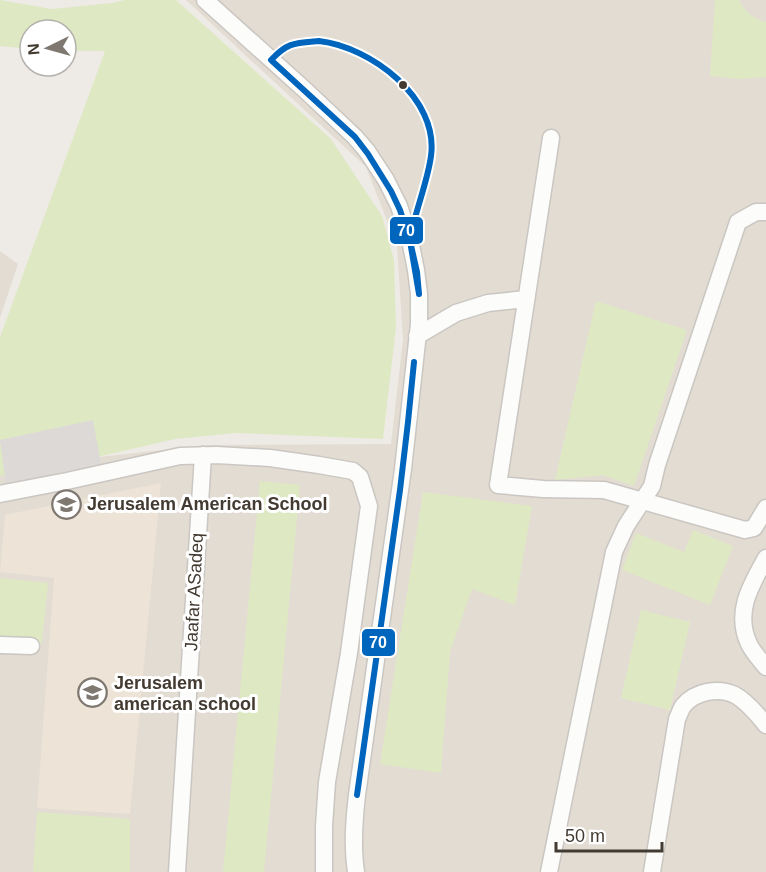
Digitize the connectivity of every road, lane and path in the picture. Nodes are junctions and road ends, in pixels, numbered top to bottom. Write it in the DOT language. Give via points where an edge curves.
graph roads {
  1 [pos="205,0"];
  2 [pos="551,138"];
  3 [pos="766,212"];
  4 [pos="526,299"];
  5 [pos="417,336"];
  6 [pos="202,455"];
  7 [pos="0,494"];
  8 [pos="642,501"];
  9 [pos="766,508"];
  10 [pos="766,558"];
  11 [pos="0,645"];
  12 [pos="31,646"];
  13 [pos="766,667"];
  14 [pos="766,725"];
  15 [pos="177,872"];
  16 [pos="324,872"];
  17 [pos="356,872"];
  18 [pos="549,872"];
  19 [pos="652,872"];
  1 -- 5 [label="street" via="355,137 386,180 410,240 419,294"];
  2 -- 4 [label="street"];
  3 -- 8 [label="street" via="756,212 738,222 652,486"];
  4 -- 5 [label="street" via="488,303 456,313"];
  4 -- 8 [label="street" via="498,485 604,490"];
  5 -- 17 [label="street" via="403,469 357,795 353,853"];
  6 -- 7 [label="street" via="180,456"];
  6 -- 15 [label="street, Jaafar ASadeq"];
  6 -- 16 [label="street" via="270,458 353,471 366,492 368,517 327,782"];
  8 -- 9 [label="street" via="745,530 754,528"];
  8 -- 18 [label="street" via="614,552"];
  10 -- 13 [label="street" via="744,604 743,625 748,642"];
  11 -- 12 [label="street"];
  14 -- 19 [label="street" via="735,695 716,690 694,695 683,706 677,719"];
}
